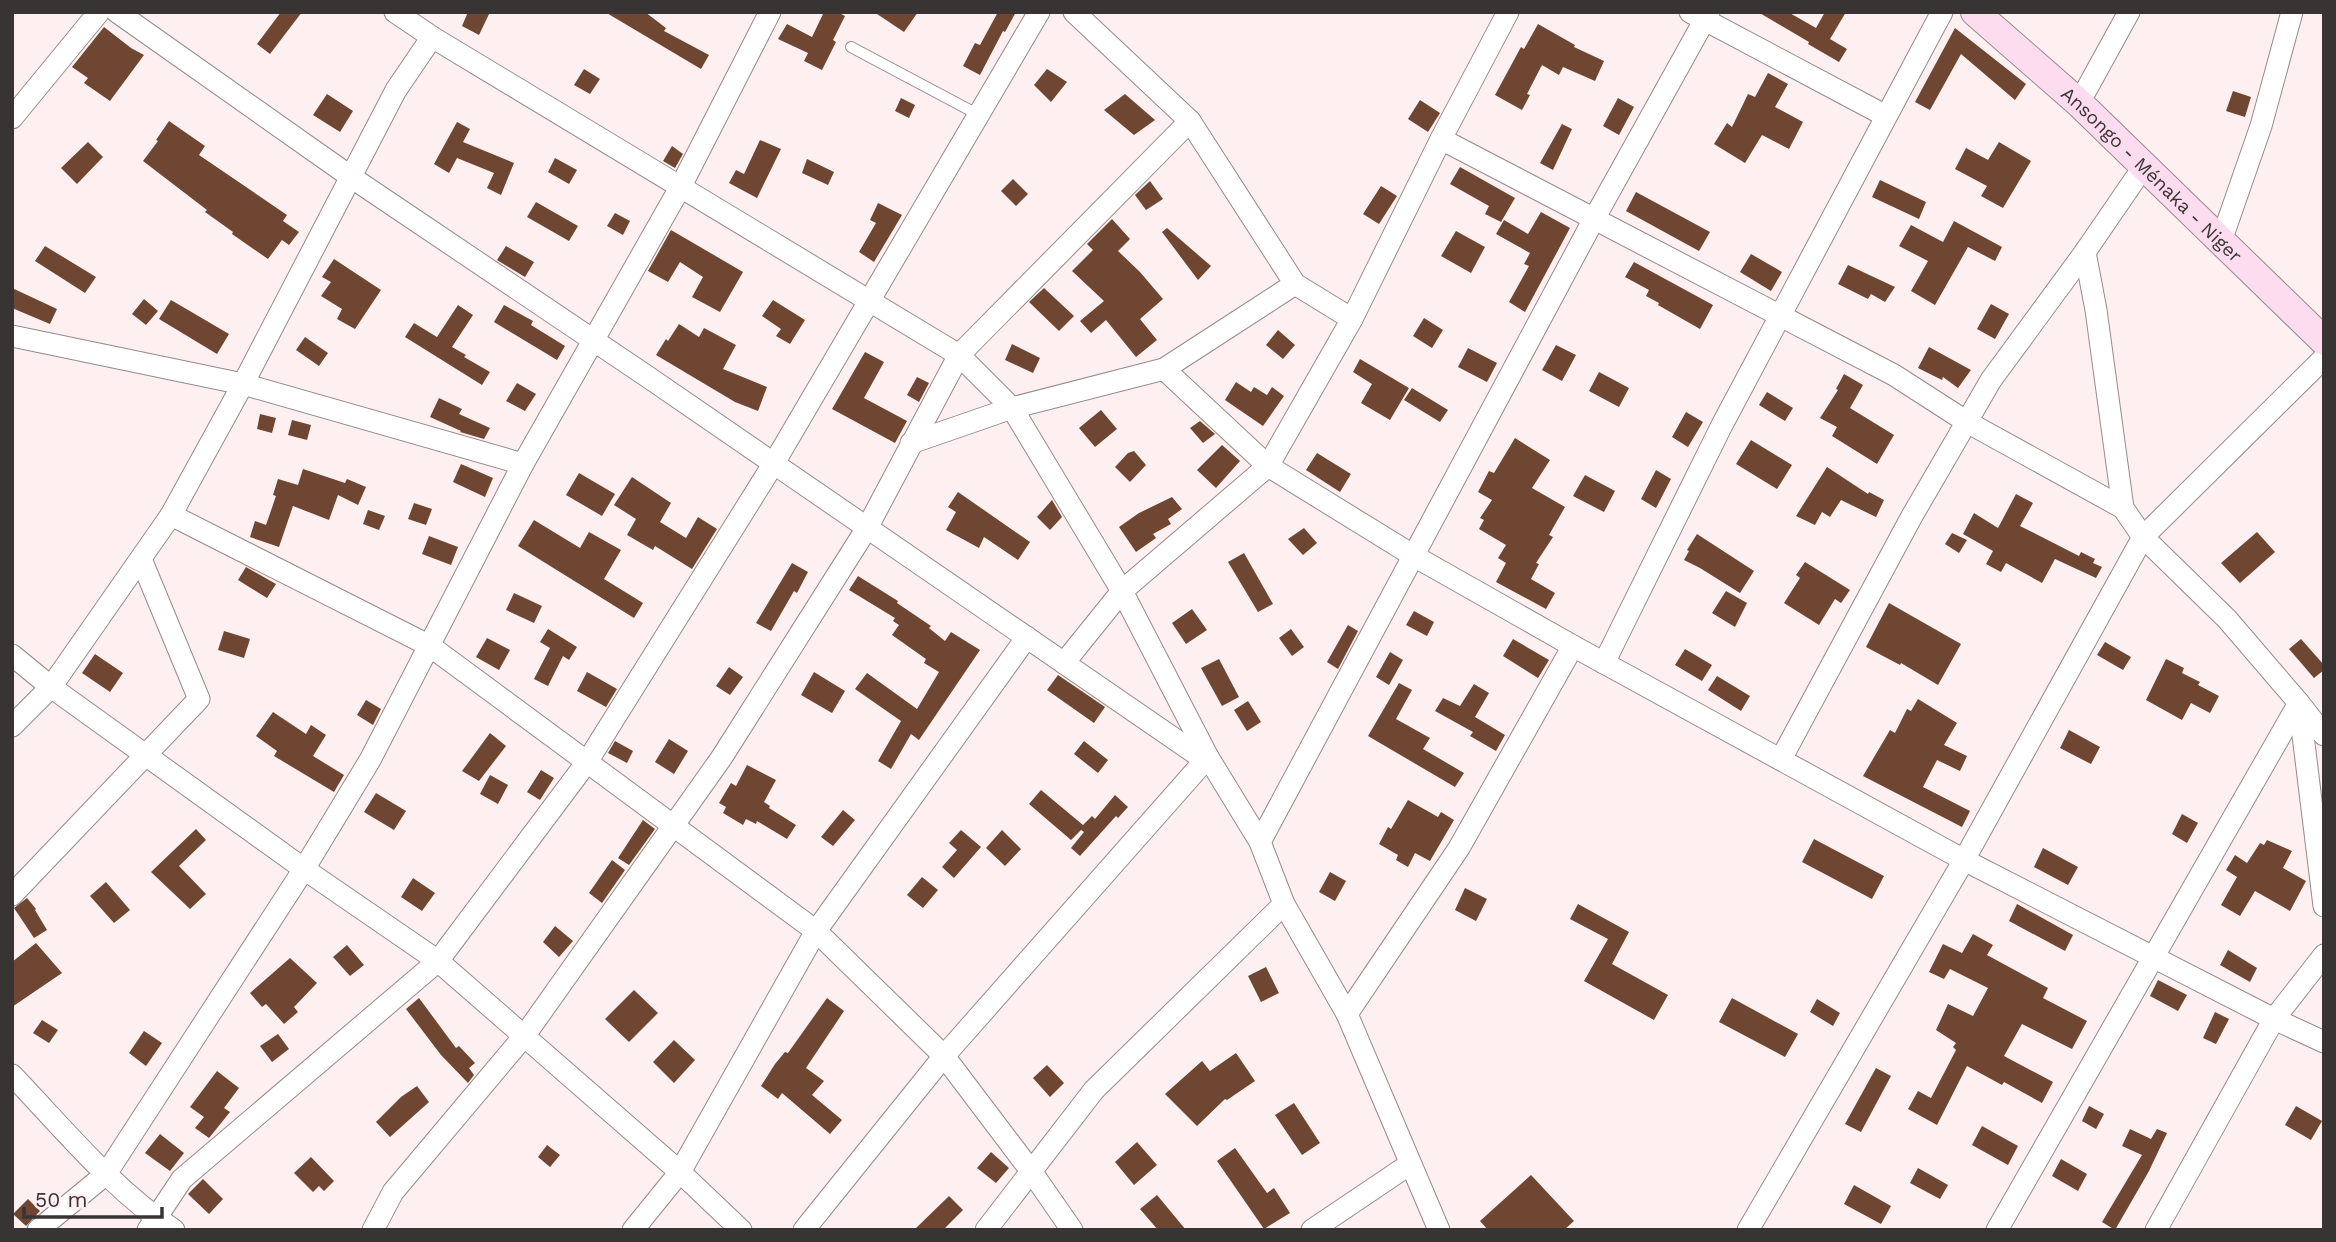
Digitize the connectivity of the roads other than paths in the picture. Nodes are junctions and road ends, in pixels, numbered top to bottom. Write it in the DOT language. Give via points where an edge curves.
graph roads {
  1 [pos="99,12"];
  2 [pos="117,12"];
  3 [pos="771,12"];
  4 [pos="1039,12"];
  5 [pos="1074,12"];
  6 [pos="1508,12"];
  7 [pos="1942,12"];
  8 [pos="1975,12"];
  9 [pos="2129,12"];
  10 [pos="2292,12"];
  11 [pos="400,13"];
  12 [pos="1701,15"];
  13 [pos="432,37"];
  14 [pos="851,47"];
  15 [pos="2078,103"];
  16 [pos="979,114"];
  17 [pos="1886,116"];
  18 [pos="12,118"];
  19 [pos="1190,121"];
  20 [pos="1441,139"];
  21 [pos="2144,166"];
  22 [pos="351,177"];
  23 [pos="681,186"];
  24 [pos="1594,219"];
  25 [pos="2221,241"];
  26 [pos="2084,252"];
  27 [pos="1295,284"];
  28 [pos="870,300"];
  29 [pos="1780,314"];
  30 [pos="1352,319"];
  31 [pos="12,336"];
  32 [pos="594,340"];
  33 [pos="2324,341"];
  34 [pos="959,355"];
  35 [pos="2324,358"];
  36 [pos="1164,369"];
  37 [pos="243,384"];
  38 [pos="1012,408"];
  39 [pos="1967,422"];
  40 [pos="911,443"];
  41 [pos="774,463"];
  42 [pos="523,464"];
  43 [pos="1268,466"];
  44 [pos="2123,508"];
  45 [pos="171,515"];
  46 [pos="867,527"];
  47 [pos="2143,537"];
  48 [pos="1414,556"];
  49 [pos="141,559"];
  50 [pos="1122,591"];
  51 [pos="1027,638"];
  52 [pos="430,646"];
  53 [pos="1573,646"];
  54 [pos="12,655"];
  55 [pos="1063,663"];
  56 [pos="1604,663"];
  57 [pos="51,687"];
  58 [pos="2299,703"];
  59 [pos="12,726"];
  60 [pos="2324,734"];
  61 [pos="146,754"];
  62 [pos="1207,758"];
  63 [pos="1781,759"];
  64 [pos="587,762"];
  65 [pos="674,826"];
  66 [pos="1260,842"];
  67 [pos="1964,860"];
  68 [pos="304,869"];
  69 [pos="12,895"];
  70 [pos="1284,904"];
  71 [pos="2324,906"];
  72 [pos="816,931"];
  73 [pos="2324,955"];
  74 [pos="2153,957"];
  75 [pos="438,961"];
  76 [pos="1347,1014"];
  77 [pos="2274,1019"];
  78 [pos="524,1035"];
  79 [pos="2324,1042"];
  80 [pos="944,1056"];
  81 [pos="12,1075"];
  82 [pos="1410,1164"];
  83 [pos="1031,1171"];
  84 [pos="680,1172"];
  85 [pos="106,1174"];
  86 [pos="151,1224"];
  87 [pos="38,1230"];
  88 [pos="174,1230"];
  89 [pos="373,1230"];
  90 [pos="633,1230"];
  91 [pos="741,1230"];
  92 [pos="804,1230"];
  93 [pos="986,1230"];
  94 [pos="1072,1230"];
  95 [pos="1312,1230"];
  96 [pos="1439,1230"];
  97 [pos="1748,1230"];
  98 [pos="1997,1230"];
  99 [pos="2156,1230"];
  1 -- 18 [label="street"];
  2 -- 22 [label="street"];
  3 -- 23 [label="street"];
  4 -- 16 [label="street"];
  5 -- 19 [label="street"];
  6 -- 20 [label="street"];
  7 -- 17 [label="street"];
  8 -- 15 [label="main road, Ansongo - Ménaka - Niger"];
  9 -- 15 [label="street"];
  10 -- 25 [label="street" via="2261,127"];
  11 -- 13 [label="street"];
  12 -- 17 [label="street"];
  12 -- 24 [label="street"];
  13 -- 22 [label="street" via="396,90"];
  13 -- 23 [label="street"];
  14 -- 16 [label="lane"];
  15 -- 21 [label="main road, Ansongo - Ménaka - Niger"];
  16 -- 28 [label="street"];
  17 -- 29 [label="street"];
  19 -- 27 [label="street"];
  19 -- 34 [label="street"];
  20 -- 24 [label="street"];
  20 -- 30 [label="street"];
  21 -- 25 [label="main road, Ansongo - Ménaka - Niger"];
  21 -- 26 [label="street"];
  22 -- 32 [label="street"];
  22 -- 37 [label="street"];
  23 -- 28 [label="street"];
  23 -- 32 [label="street"];
  24 -- 29 [label="street"];
  24 -- 48 [label="street"];
  25 -- 33 [label="main road, Ansongo - Ménaka - Niger"];
  26 -- 39 [label="street" via="1991,380"];
  26 -- 44 [label="street"];
  27 -- 30 [label="street"];
  27 -- 36 [label="street"];
  28 -- 34 [label="street"];
  28 -- 41 [label="street"];
  29 -- 39 [label="street" via="1894,374"];
  29 -- 56 [label="street"];
  30 -- 43 [label="street"];
  31 -- 37 [label="street"];
  32 -- 41 [label="street"];
  32 -- 42 [label="street"];
  34 -- 38 [label="street"];
  34 -- 40 [label="street"];
  35 -- 47 [label="street"];
  36 -- 38 [label="street"];
  36 -- 43 [label="street"];
  37 -- 42 [label="street"];
  37 -- 45 [label="street"];
  38 -- 40 [label="street"];
  38 -- 50 [label="street"];
  39 -- 44 [label="street"];
  39 -- 63 [label="street"];
  40 -- 46 [label="street"];
  41 -- 46 [label="street"];
  41 -- 64 [label="street"];
  42 -- 52 [label="street"];
  43 -- 48 [label="street"];
  43 -- 50 [label="street"];
  44 -- 47 [label="street"];
  45 -- 49 [label="street"];
  45 -- 52 [label="street"];
  46 -- 51 [label="street"];
  46 -- 65 [label="street"];
  47 -- 58 [label="street" via="2227,619"];
  47 -- 67 [label="street"];
  48 -- 53 [label="street"];
  48 -- 66 [label="street"];
  49 -- 57 [label="street"];
  49 -- 61 [label="street" via="199,699"];
  50 -- 55 [label="street"];
  50 -- 62 [label="street"];
  51 -- 55 [label="street"];
  51 -- 72 [label="street"];
  52 -- 64 [label="street"];
  52 -- 68 [label="street" via="370,760"];
  53 -- 56 [label="street"];
  53 -- 76 [label="street" via="1459,848"];
  54 -- 57 [label="street"];
  55 -- 62 [label="street"];
  56 -- 63 [label="street"];
  57 -- 59 [label="street"];
  57 -- 61 [label="street"];
  58 -- 60 [label="street"];
  58 -- 71 [label="street"];
  58 -- 74 [label="street"];
  61 -- 68 [label="street"];
  61 -- 69 [label="street"];
  62 -- 66 [label="street"];
  62 -- 80 [label="street"];
  63 -- 67 [label="street"];
  64 -- 65 [label="street"];
  64 -- 75 [label="street"];
  65 -- 72 [label="street"];
  65 -- 78 [label="street"];
  66 -- 70 [label="street"];
  67 -- 74 [label="street"];
  67 -- 97 [label="street"];
  68 -- 75 [label="street"];
  68 -- 85 [label="street"];
  70 -- 76 [label="street"];
  70 -- 83 [label="street" via="1094,1090"];
  72 -- 80 [label="street"];
  72 -- 84 [label="street"];
  73 -- 77 [label="street"];
  74 -- 77 [label="street"];
  74 -- 98 [label="street"];
  75 -- 78 [label="street"];
  75 -- 86 [label="street" via="182,1179"];
  76 -- 82 [label="street"];
  77 -- 79 [label="street"];
  77 -- 99 [label="street"];
  78 -- 84 [label="street"];
  78 -- 89 [label="street" via="393,1192"];
  80 -- 83 [label="street"];
  80 -- 92 [label="street"];
  81 -- 85 [label="street"];
  82 -- 95 [label="street"];
  82 -- 96 [label="street"];
  83 -- 93 [label="street"];
  83 -- 94 [label="street"];
  84 -- 90 [label="street"];
  84 -- 91 [label="street"];
  85 -- 86 [label="street"];
  85 -- 87 [label="street"];
  86 -- 88 [label="street"];
}
